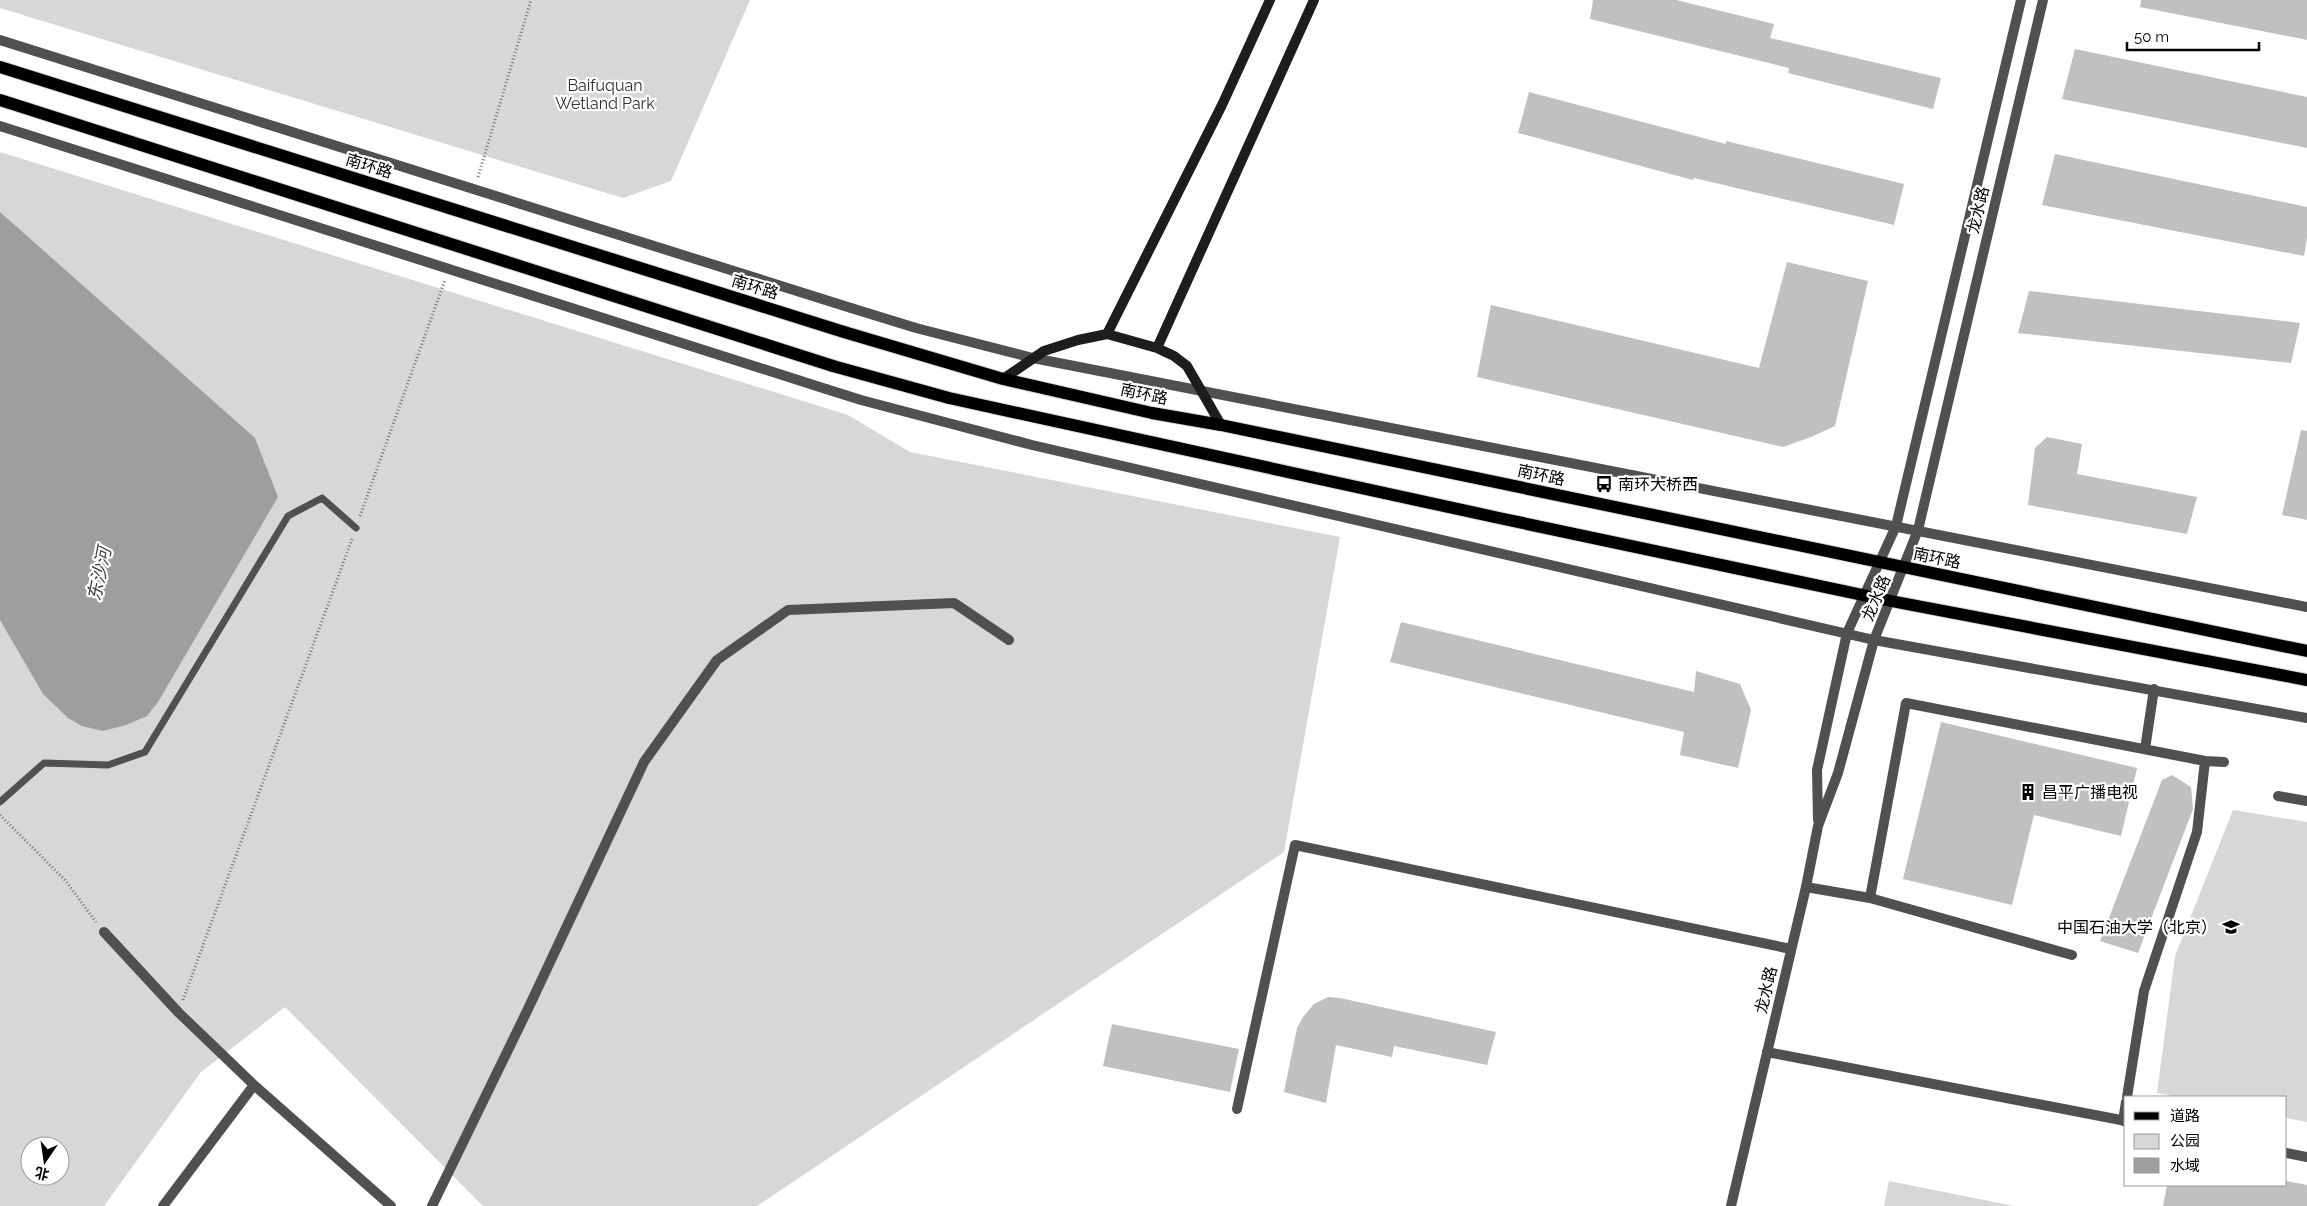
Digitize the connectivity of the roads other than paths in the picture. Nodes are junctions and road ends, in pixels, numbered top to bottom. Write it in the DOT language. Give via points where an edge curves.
graph roads {
  1 [pos="1270,0"];
  2 [pos="1314,0"];
  3 [pos="2021,0"];
  4 [pos="2043,0"];
  5 [pos="0,40"];
  6 [pos="0,67"];
  7 [pos="0,100"];
  8 [pos="0,126"];
  9 [pos="1107,334"];
  10 [pos="1157,348"];
  11 [pos="1033,358"];
  12 [pos="1003,379"];
  13 [pos="1201,392"];
  14 [pos="1221,425"];
  15 [pos="1896,526"];
  16 [pos="356,528"];
  17 [pos="1918,530"];
  18 [pos="1879,562"];
  19 [pos="1905,568"];
  20 [pos="1864,596"];
  21 [pos="1890,601"];
  22 [pos="2307,608"];
  23 [pos="1847,633"];
  24 [pos="1009,640"];
  25 [pos="1874,640"];
  26 [pos="2307,651"];
  27 [pos="2307,680"];
  28 [pos="2154,689"];
  29 [pos="2307,718"];
  30 [pos="2145,749"];
  31 [pos="2205,761"];
  32 [pos="2224,762"];
  33 [pos="2278,796"];
  34 [pos="2307,801"];
  35 [pos="0,802"];
  36 [pos="1818,826"];
  37 [pos="1806,887"];
  38 [pos="1870,898"];
  39 [pos="104,932"];
  40 [pos="1792,949"];
  41 [pos="2072,955"];
  42 [pos="1767,1052"];
  43 [pos="254,1085"];
  44 [pos="2126,1096"];
  45 [pos="1237,1110"];
  46 [pos="2124,1121"];
  47 [pos="2287,1153"];
  48 [pos="2307,1157"];
  49 [pos="163,1206"];
  50 [pos="390,1206"];
  51 [pos="432,1206"];
  52 [pos="1731,1206"];
  1 -- 9 [label="main road" via="1222,105"];
  2 -- 10 [label="main road"];
  3 -- 15 [label="street, 龙水路"];
  4 -- 17 [label="street, 龙水路"];
  5 -- 11 [label="street, bridge" via="851,308"];
  6 -- 12 [label="main road, 南环路, bridge"];
  7 -- 20 [label="main road, bridge" via="833,366 949,398"];
  8 -- 23 [label="street, bridge" via="861,400 1032,445"];
  9 -- 10 [label="main road"];
  9 -- 11 [label="main road" via="1044,351"];
  10 -- 13 [label="main road" via="1187,366"];
  11 -- 12 [label="main road"];
  11 -- 13 [label="street"];
  12 -- 14 [label="main road, 南环路" via="1152,413"];
  13 -- 14 [label="main road"];
  13 -- 15 [label="street"];
  14 -- 18 [label="main road, 南环路"];
  15 -- 17 [label="street"];
  15 -- 18 [label="street, 龙水路"];
  16 -- 35 [label="lane" via="322,498 288,516 145,752 108,765 44,762"];
  17 -- 19 [label="street, 龙水路"];
  17 -- 22 [label="street"];
  18 -- 19 [label="main road, 南环路"];
  18 -- 20 [label="street, 龙水路"];
  19 -- 21 [label="street, 龙水路"];
  19 -- 26 [label="main road, 南环路"];
  20 -- 21 [label="main road"];
  20 -- 23 [label="street, 龙水路"];
  21 -- 25 [label="street, 龙水路"];
  21 -- 27 [label="main road"];
  23 -- 25 [label="street"];
  23 -- 36 [label="street, 龙水路" via="1817,770"];
  24 -- 51 [label="street" via="954,603 788,610 717,660 644,762"];
  25 -- 28 [label="street"];
  25 -- 36 [label="street, 龙水路" via="1838,773"];
  28 -- 29 [label="street"];
  28 -- 30 [label="street"];
  30 -- 31 [label="street"];
  30 -- 38 [label="street" via="1906,703"];
  31 -- 32 [label="street"];
  31 -- 44 [label="street" via="2197,832 2144,991"];
  33 -- 34 [label="street"];
  36 -- 37 [label="street, 龙水路"];
  37 -- 38 [label="street"];
  37 -- 40 [label="street, 龙水路"];
  38 -- 41 [label="street"];
  39 -- 43 [label="street" via="179,1013"];
  40 -- 42 [label="street, 龙水路"];
  40 -- 45 [label="street" via="1295,845"];
  42 -- 46 [label="street"];
  42 -- 52 [label="street, 龙水路"];
  43 -- 49 [label="street"];
  43 -- 50 [label="street"];
  47 -- 48 [label="street"];
}
